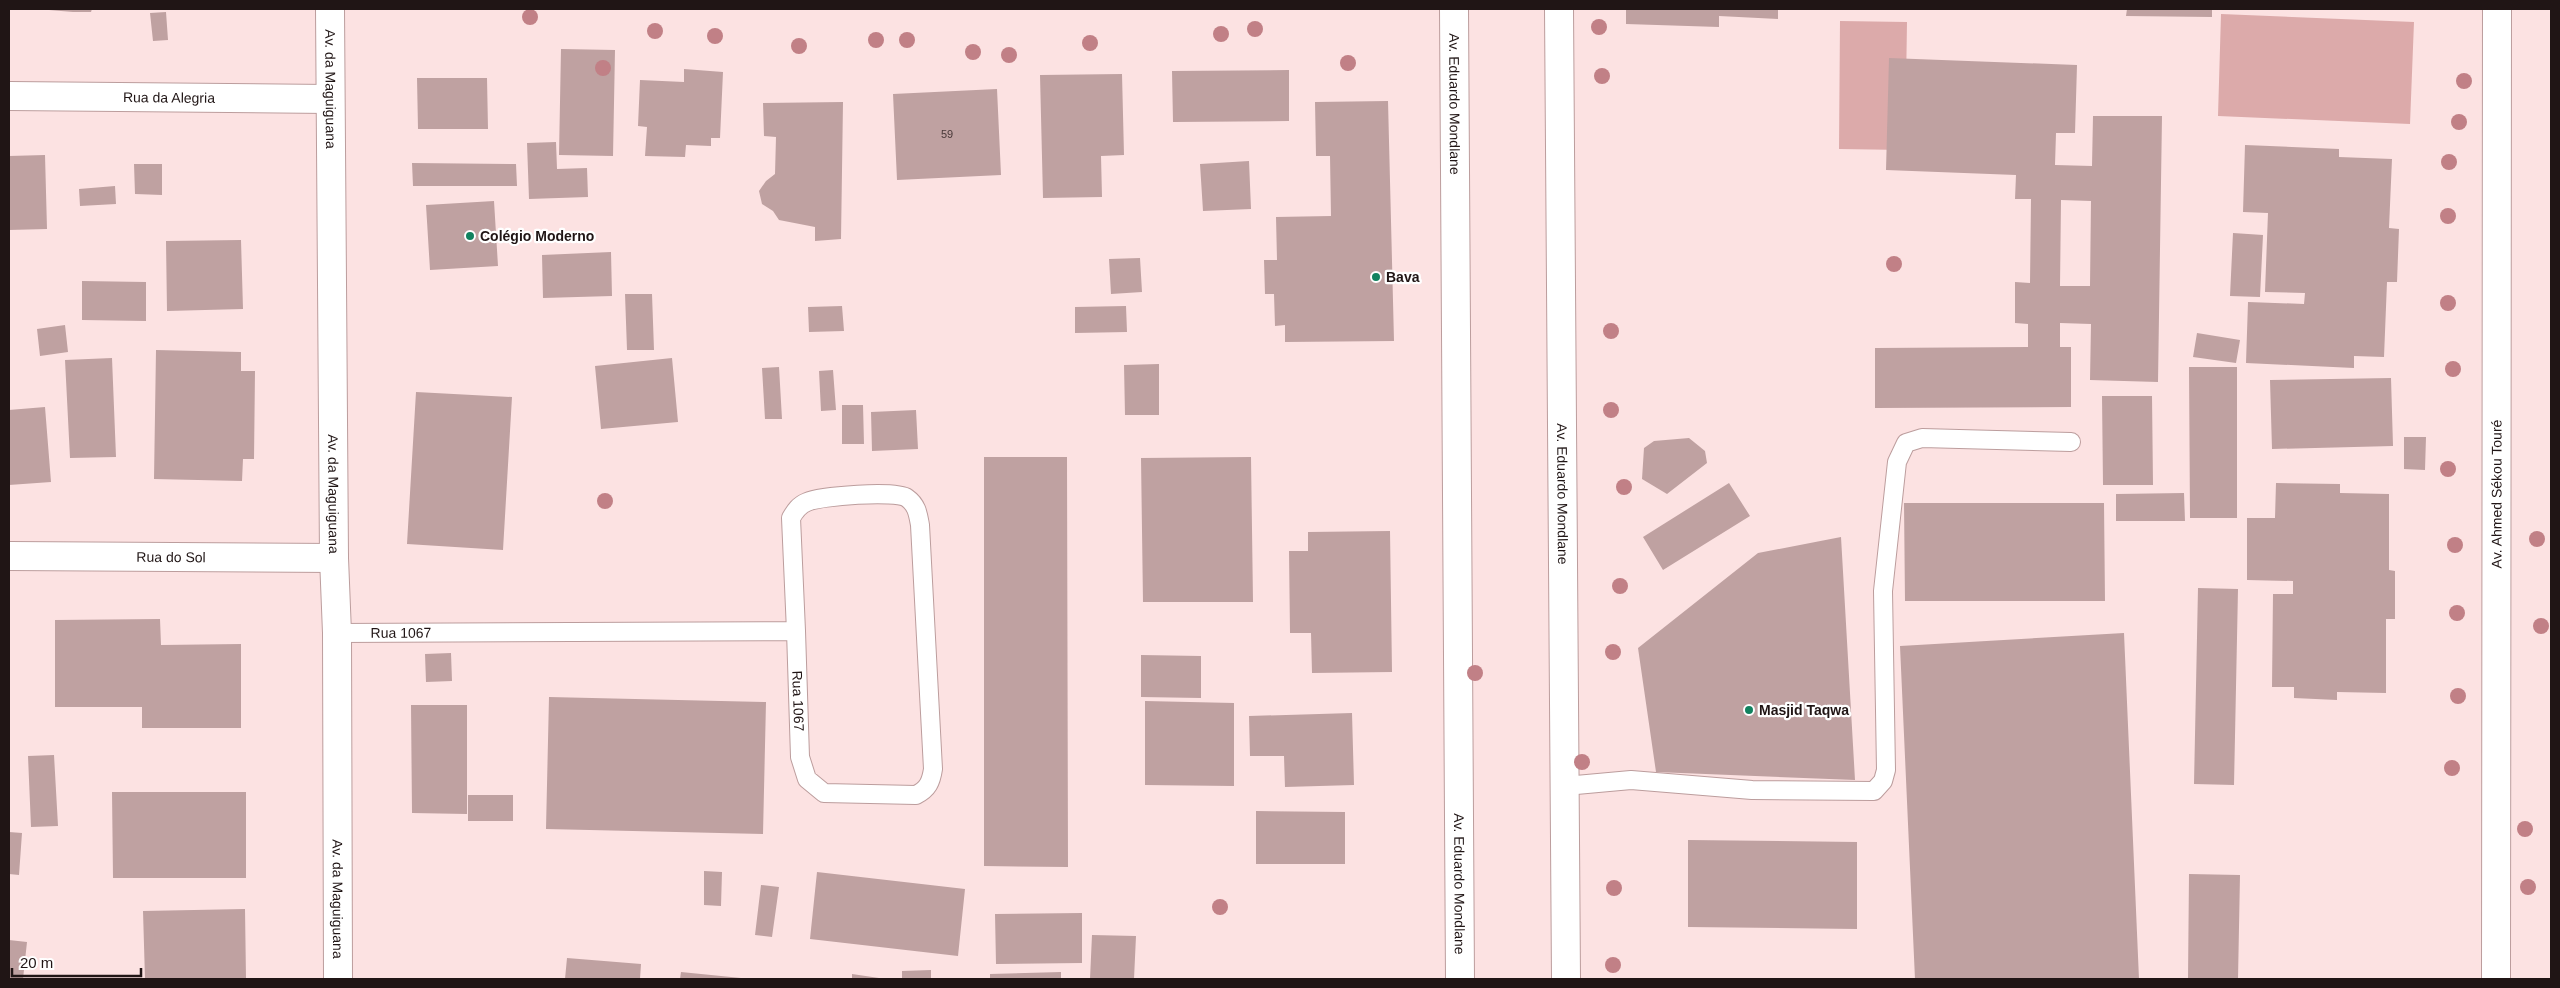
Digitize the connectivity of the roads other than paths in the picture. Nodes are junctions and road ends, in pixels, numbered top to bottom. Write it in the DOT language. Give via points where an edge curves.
graph roads {
  1 [pos="330,9"];
  2 [pos="1454,9"];
  3 [pos="1559,9"];
  4 [pos="2496,9"];
  5 [pos="9,96"];
  6 [pos="329,99"];
  7 [pos="2071,442"];
  8 [pos="9,556"];
  9 [pos="334,558"];
  10 [pos="796,631"];
  11 [pos="337,634"];
  12 [pos="1565,786"];
  13 [pos="338,979"];
  14 [pos="1460,979"];
  15 [pos="1566,979"];
  16 [pos="2496,979"];
  1 -- 6 [label="street, Av. da Maguiguana"];
  2 -- 14 [label="street, Av. Eduardo Mondlane"];
  3 -- 12 [label="street, Av. Eduardo Mondlane"];
  4 -- 16 [label="street, Av. Ahmed Sékou Touré"];
  5 -- 6 [label="street, Rua da Alegria"];
  6 -- 9 [label="street, Av. da Maguiguana"];
  7 -- 12 [label="lane" via="1922,438 1906,443 1897,462 1883,591 1886,770 1883,781 1874,790 1752,790 1631,780"];
  8 -- 9 [label="street, Rua do Sol"];
  9 -- 11 [label="street, Av. da Maguiguana"];
  10 -- 10 [label="lane, Rua 1067" via="800,758 807,779 824,793 916,795 925,790 933,769 920,525 917,508 906,496 883,492 808,501 796,510 791,518"];
  10 -- 11 [label="lane, Rua 1067"];
  11 -- 13 [label="street, Av. da Maguiguana"];
  12 -- 15 [label="street, Av. Eduardo Mondlane"];
}
